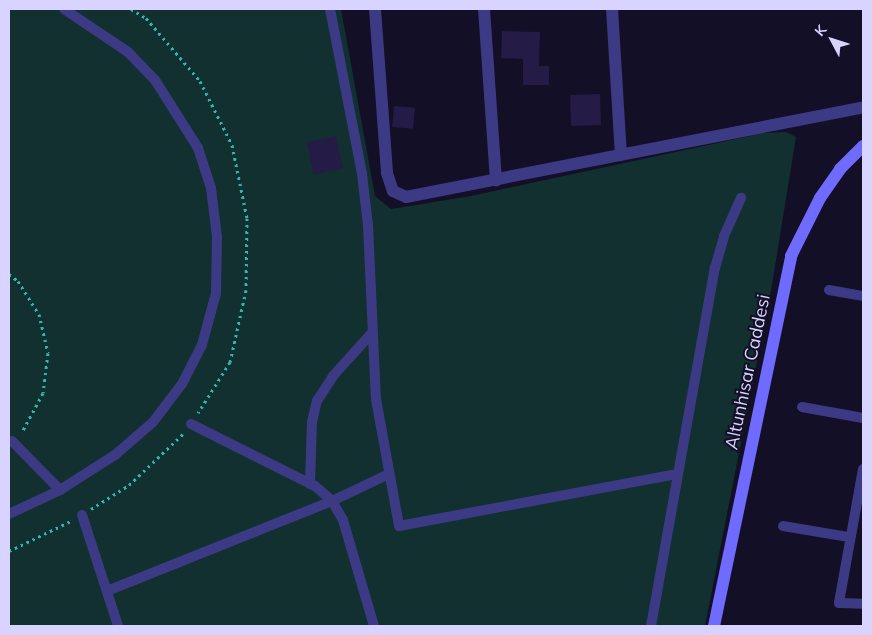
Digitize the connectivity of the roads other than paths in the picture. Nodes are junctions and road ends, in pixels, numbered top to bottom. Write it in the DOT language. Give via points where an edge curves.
graph roads {
  1 [pos="64,9"];
  2 [pos="330,9"];
  3 [pos="375,9"];
  4 [pos="484,9"];
  5 [pos="612,9"];
  6 [pos="863,107"];
  7 [pos="863,146"];
  8 [pos="621,155"];
  9 [pos="496,181"];
  10 [pos="741,198"];
  11 [pos="829,290"];
  12 [pos="863,296"];
  13 [pos="371,334"];
  14 [pos="802,407"];
  15 [pos="863,418"];
  16 [pos="191,424"];
  17 [pos="12,441"];
  18 [pos="863,469"];
  19 [pos="389,474"];
  20 [pos="676,474"];
  21 [pos="310,484"];
  22 [pos="60,490"];
  23 [pos="861,492"];
  24 [pos="332,501"];
  25 [pos="9,514"];
  26 [pos="82,514"];
  27 [pos="783,526"];
  28 [pos="850,537"];
  29 [pos="107,591"];
  30 [pos="863,604"];
  31 [pos="118,626"];
  32 [pos="374,626"];
  33 [pos="651,626"];
  34 [pos="714,626"];
  1 -- 22 [label="lane" via="128,52 155,80 179,114 198,148 211,188 217,237 216,293 202,345 182,384 153,422 115,455"];
  2 -- 13 [label="lane" via="362,174 368,225"];
  3 -- 9 [label="street" via="385,156 394,192 406,197"];
  4 -- 9 [label="street"];
  5 -- 8 [label="street"];
  6 -- 8 [label="street"];
  7 -- 34 [label="street, Altunhisar Caddesi" via="840,169 820,198 791,256"];
  8 -- 9 [label="street"];
  10 -- 20 [label="lane" via="714,268"];
  11 -- 12 [label="lane"];
  13 -- 19 [label="lane" via="376,399"];
  13 -- 21 [label="lane" via="333,376 317,401 312,422"];
  14 -- 15 [label="lane"];
  16 -- 21 [label="lane"];
  17 -- 22 [label="lane"];
  18 -- 23 [label="lane"];
  19 -- 20 [label="lane" via="399,526"];
  19 -- 24 [label="lane"];
  20 -- 33 [label="lane"];
  21 -- 24 [label="lane"];
  22 -- 25 [label="lane"];
  23 -- 28 [label="lane"];
  24 -- 29 [label="lane"];
  24 -- 32 [label="lane" via="342,520"];
  26 -- 29 [label="lane"];
  27 -- 28 [label="lane"];
  28 -- 30 [label="lane" via="839,603"];
  29 -- 31 [label="lane"];
}
